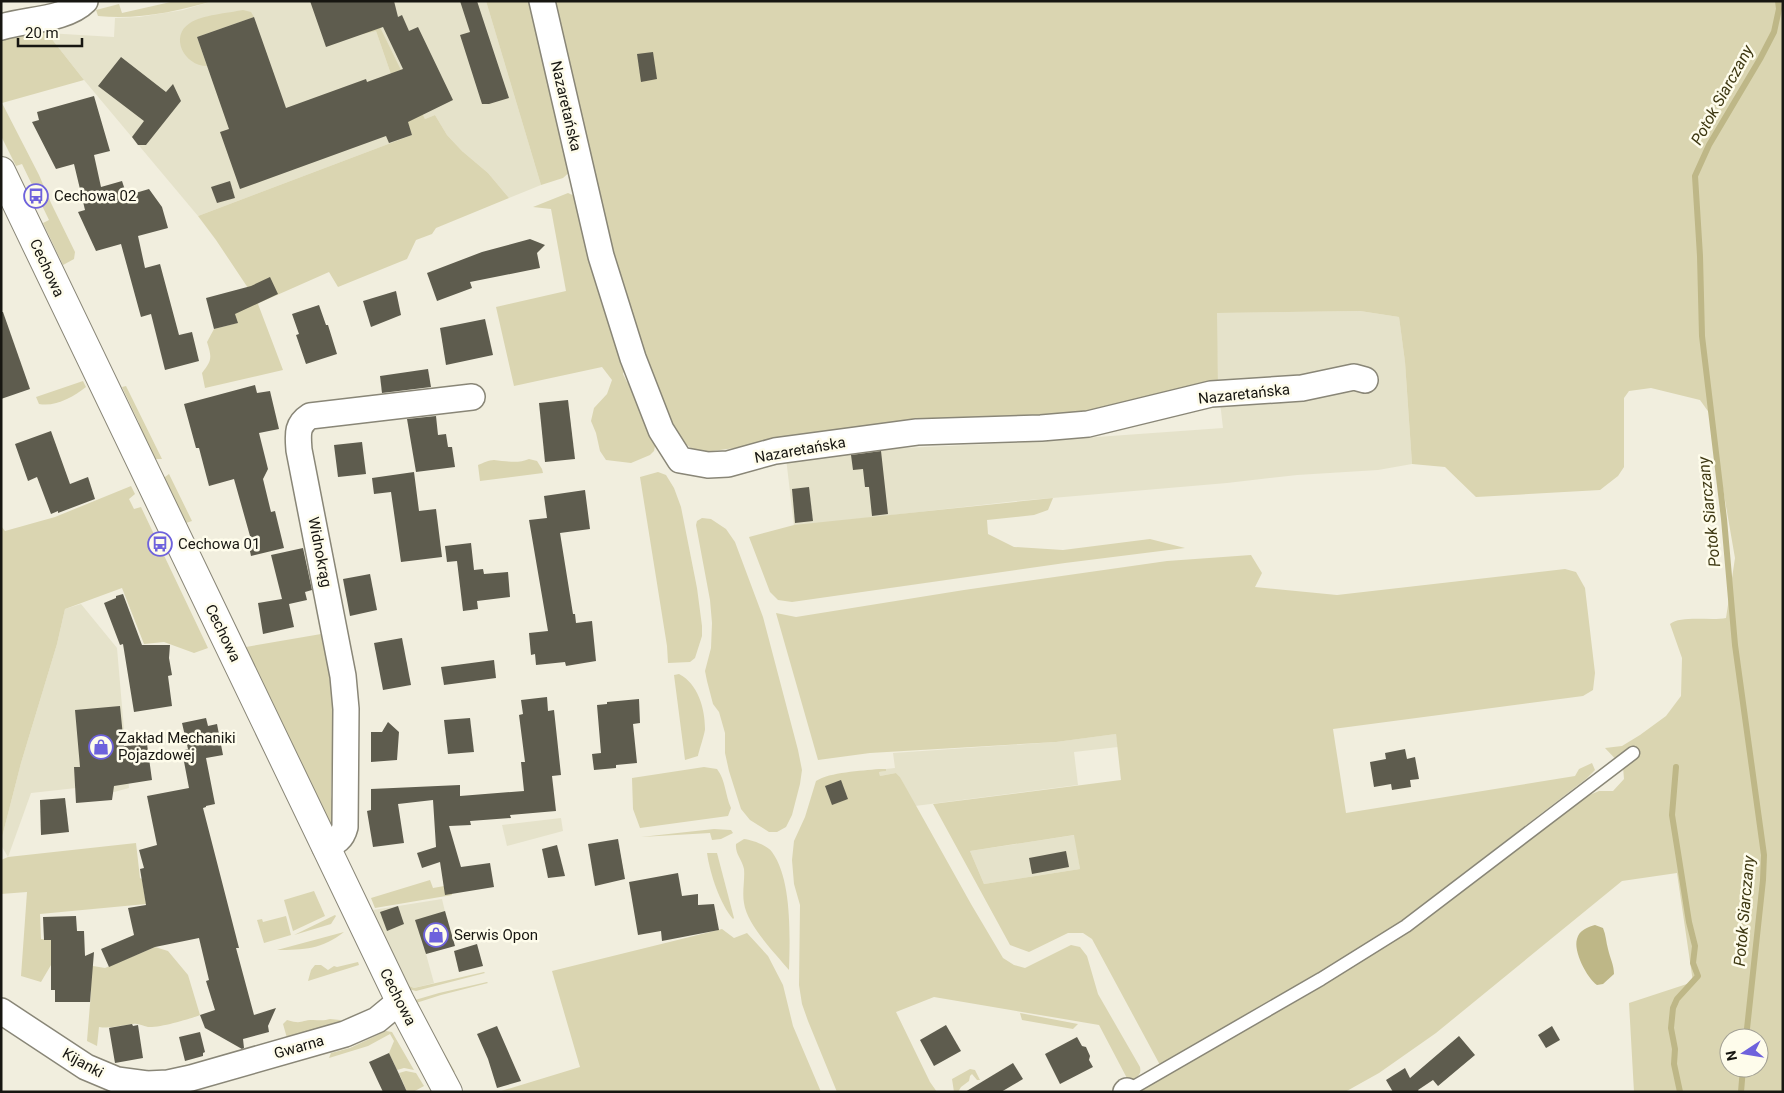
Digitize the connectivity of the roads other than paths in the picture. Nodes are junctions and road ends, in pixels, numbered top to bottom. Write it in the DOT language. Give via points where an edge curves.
graph roads {
  1 [pos="85,1"];
  2 [pos="542,1"];
  3 [pos="1,27"];
  4 [pos="1,172"];
  5 [pos="1365,380"];
  6 [pos="472,397"];
  7 [pos="1634,753"];
  8 [pos="326,847"];
  9 [pos="400,1001"];
  10 [pos="1,1011"];
  11 [pos="192,1085"];
  12 [pos="448,1092"];
  13 [pos="1127,1092"];
  1 -- 3 [label="street" via="75,10"];
  2 -- 5 [label="street, Nazaretańska" via="600,256 633,358 661,430 680,460 708,465 728,464 775,451 917,432 1088,424 1211,394 1302,388 1354,377"];
  4 -- 8 [label="street, Cechowa"];
  6 -- 8 [label="street, Widnokrąg" via="310,416 299,426 299,450 345,691 344,827 338,840"];
  7 -- 13 [label="lane" via="1406,926"];
  8 -- 9 [label="street, Cechowa"];
  9 -- 11 [label="street, Gwarna" via="377,1020 345,1034"];
  9 -- 12 [label="street, Cechowa"];
  10 -- 11 [label="street, Kijanki" via="86,1067 117,1080"];
}
